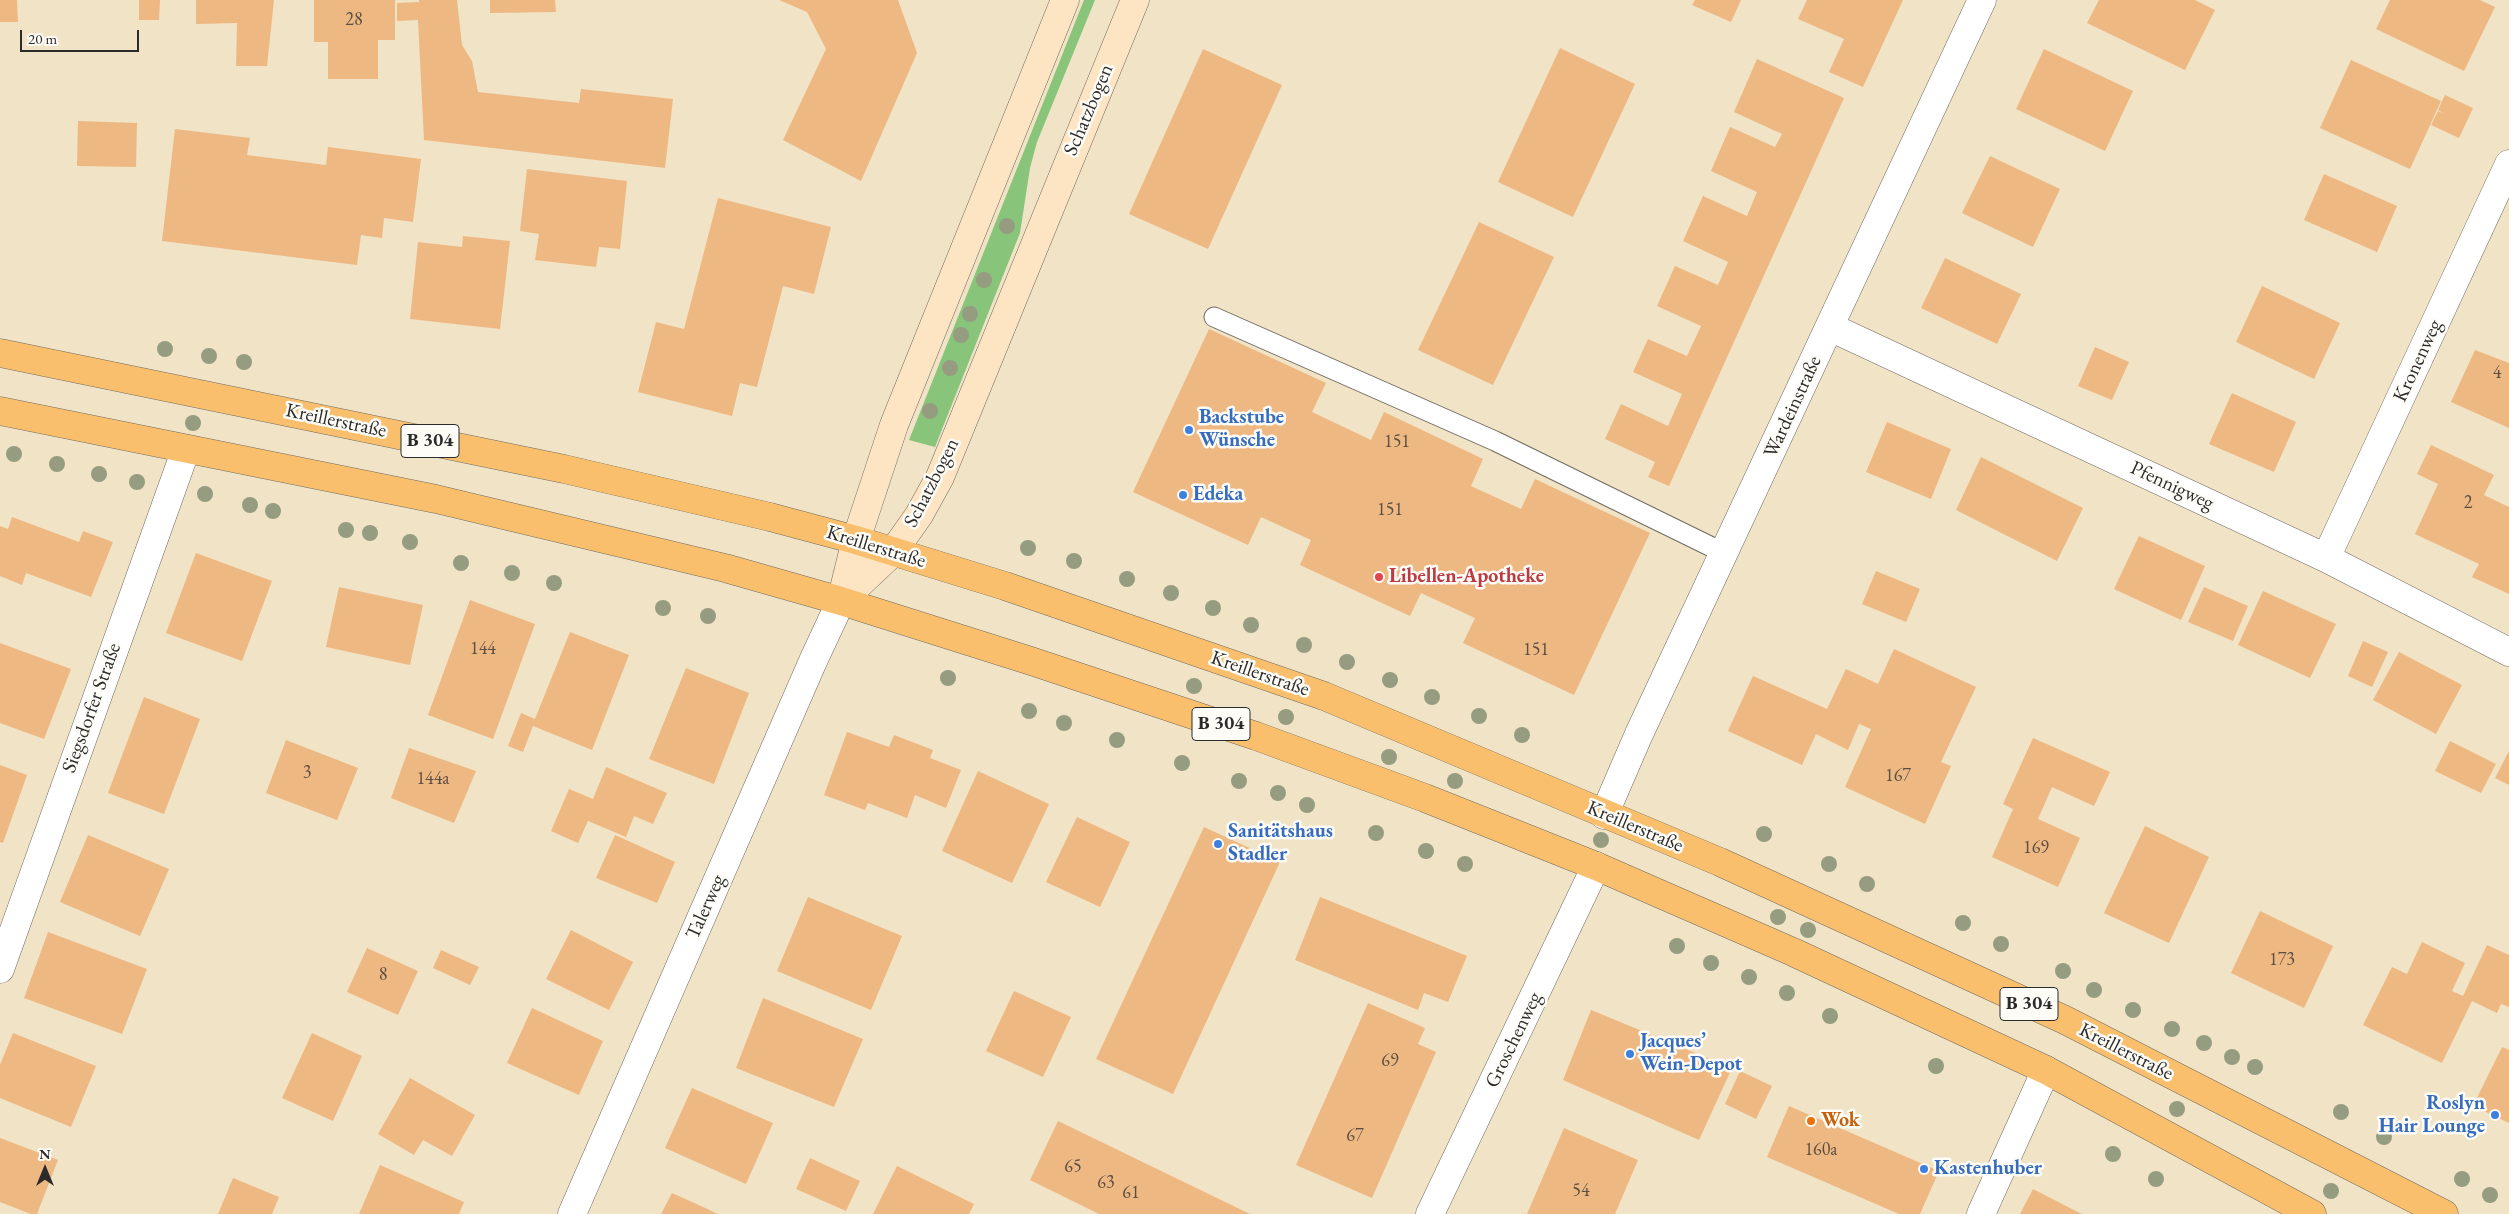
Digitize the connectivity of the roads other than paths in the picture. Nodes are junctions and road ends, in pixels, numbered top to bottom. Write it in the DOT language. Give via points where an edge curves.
graph roads {
  1 [pos="1065,0"];
  2 [pos="1135,0"];
  3 [pos="1982,0"];
  4 [pos="2509,164"];
  5 [pos="1214,317"];
  6 [pos="1830,327"];
  7 [pos="0,353"];
  8 [pos="0,411"];
  9 [pos="186,449"];
  10 [pos="856,540"];
  11 [pos="893,552"];
  12 [pos="1724,553"];
  13 [pos="2326,558"];
  14 [pos="841,601"];
  15 [pos="2509,652"];
  16 [pos="1604,815"];
  17 [pos="1596,866"];
  18 [pos="0,969"];
  19 [pos="2046,1070"];
  20 [pos="572,1214"];
  21 [pos="1430,1214"];
  22 [pos="1981,1214"];
  23 [pos="2312,1214"];
  24 [pos="2444,1214"];
  1 -- 10 [label="main road" via="894,425"];
  2 -- 11 [label="main road, Schatzbogen" via="951,452 920,515"];
  3 -- 6 [label="street, Wardeinstraße"];
  4 -- 13 [label="street, Kronenweg"];
  5 -- 12 [label="lane" via="1495,441"];
  6 -- 12 [label="street, Wardeinstraße"];
  6 -- 13 [label="street, Pfennigweg"];
  7 -- 10 [label="main road, Kreillerstraße / B 304" via="564,469"];
  8 -- 9 [label="main road, B 304"];
  9 -- 14 [label="main road, B 304" via="436,500 725,568"];
  9 -- 18 [label="street, Siegsdorfer Straße"];
  10 -- 11 [label="main road, Kreillerstraße / B 304"];
  10 -- 14 [label="main road"];
  11 -- 14 [label="main road, Schatzbogen"];
  11 -- 16 [label="main road, Kreillerstraße / B 304" via="1005,586 1324,696"];
  12 -- 16 [label="street, Wardeinstraße"];
  13 -- 15 [label="street, Pfennigweg"];
  14 -- 17 [label="main road, B 304" via="1256,736"];
  14 -- 20 [label="street, Talerweg"];
  16 -- 24 [label="main road, Kreillerstraße / B 304" via="1720,862 2064,1020"];
  17 -- 19 [label="main road, B 304" via="1793,952"];
  17 -- 21 [label="street, Groschenweg"];
  19 -- 22 [label="street"];
  19 -- 23 [label="main road, B 304"];
}
